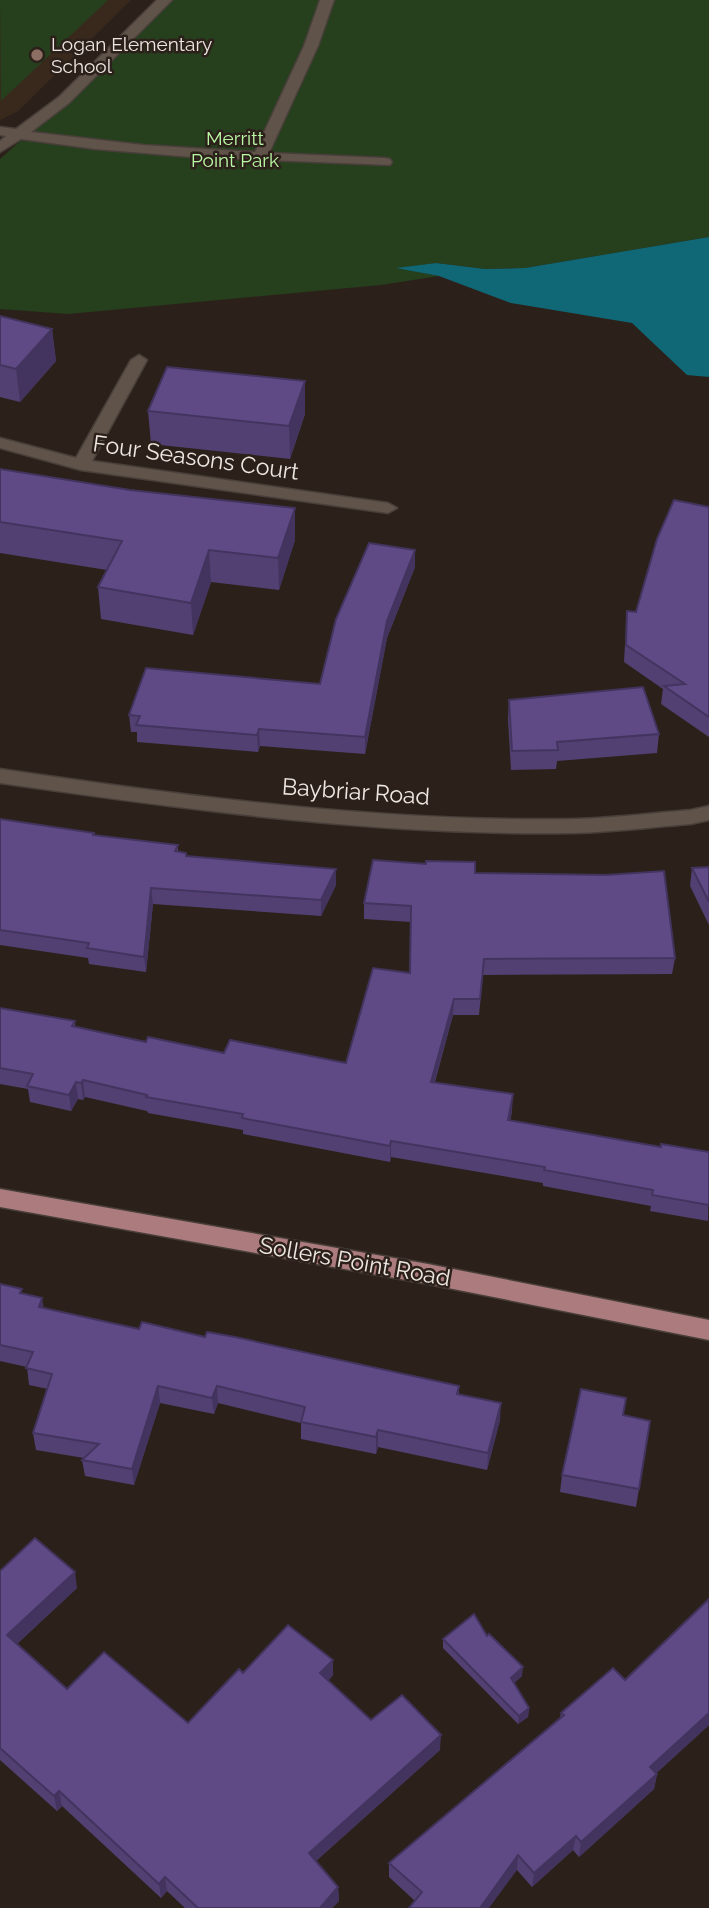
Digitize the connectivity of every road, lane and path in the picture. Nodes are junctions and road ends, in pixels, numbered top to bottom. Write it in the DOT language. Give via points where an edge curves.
graph roads {
  1 [pos="165,0"];
  2 [pos="327,0"];
  3 [pos="0,131"];
  4 [pos="19,135"];
  5 [pos="0,148"];
  6 [pos="260,156"];
  7 [pos="385,162"];
  8 [pos="139,360"];
  9 [pos="0,443"];
  10 [pos="81,465"];
  11 [pos="388,508"];
  12 [pos="0,776"];
  13 [pos="709,813"];
  14 [pos="0,1198"];
  15 [pos="709,1330"];
  1 -- 4 [label="street" via="64,100"];
  2 -- 6 [label="street"];
  3 -- 4 [label="street"];
  4 -- 5 [label="street"];
  4 -- 6 [label="street"];
  6 -- 7 [label="street"];
  8 -- 10 [label="street"];
  9 -- 10 [label="street, Four Seasons Court"];
  10 -- 11 [label="street, Four Seasons Court"];
  12 -- 13 [label="street, Baybriar Road" via="221,806 373,819 576,826"];
  14 -- 15 [label="main road, Sollers Point Road" via="428,1274"];
}
